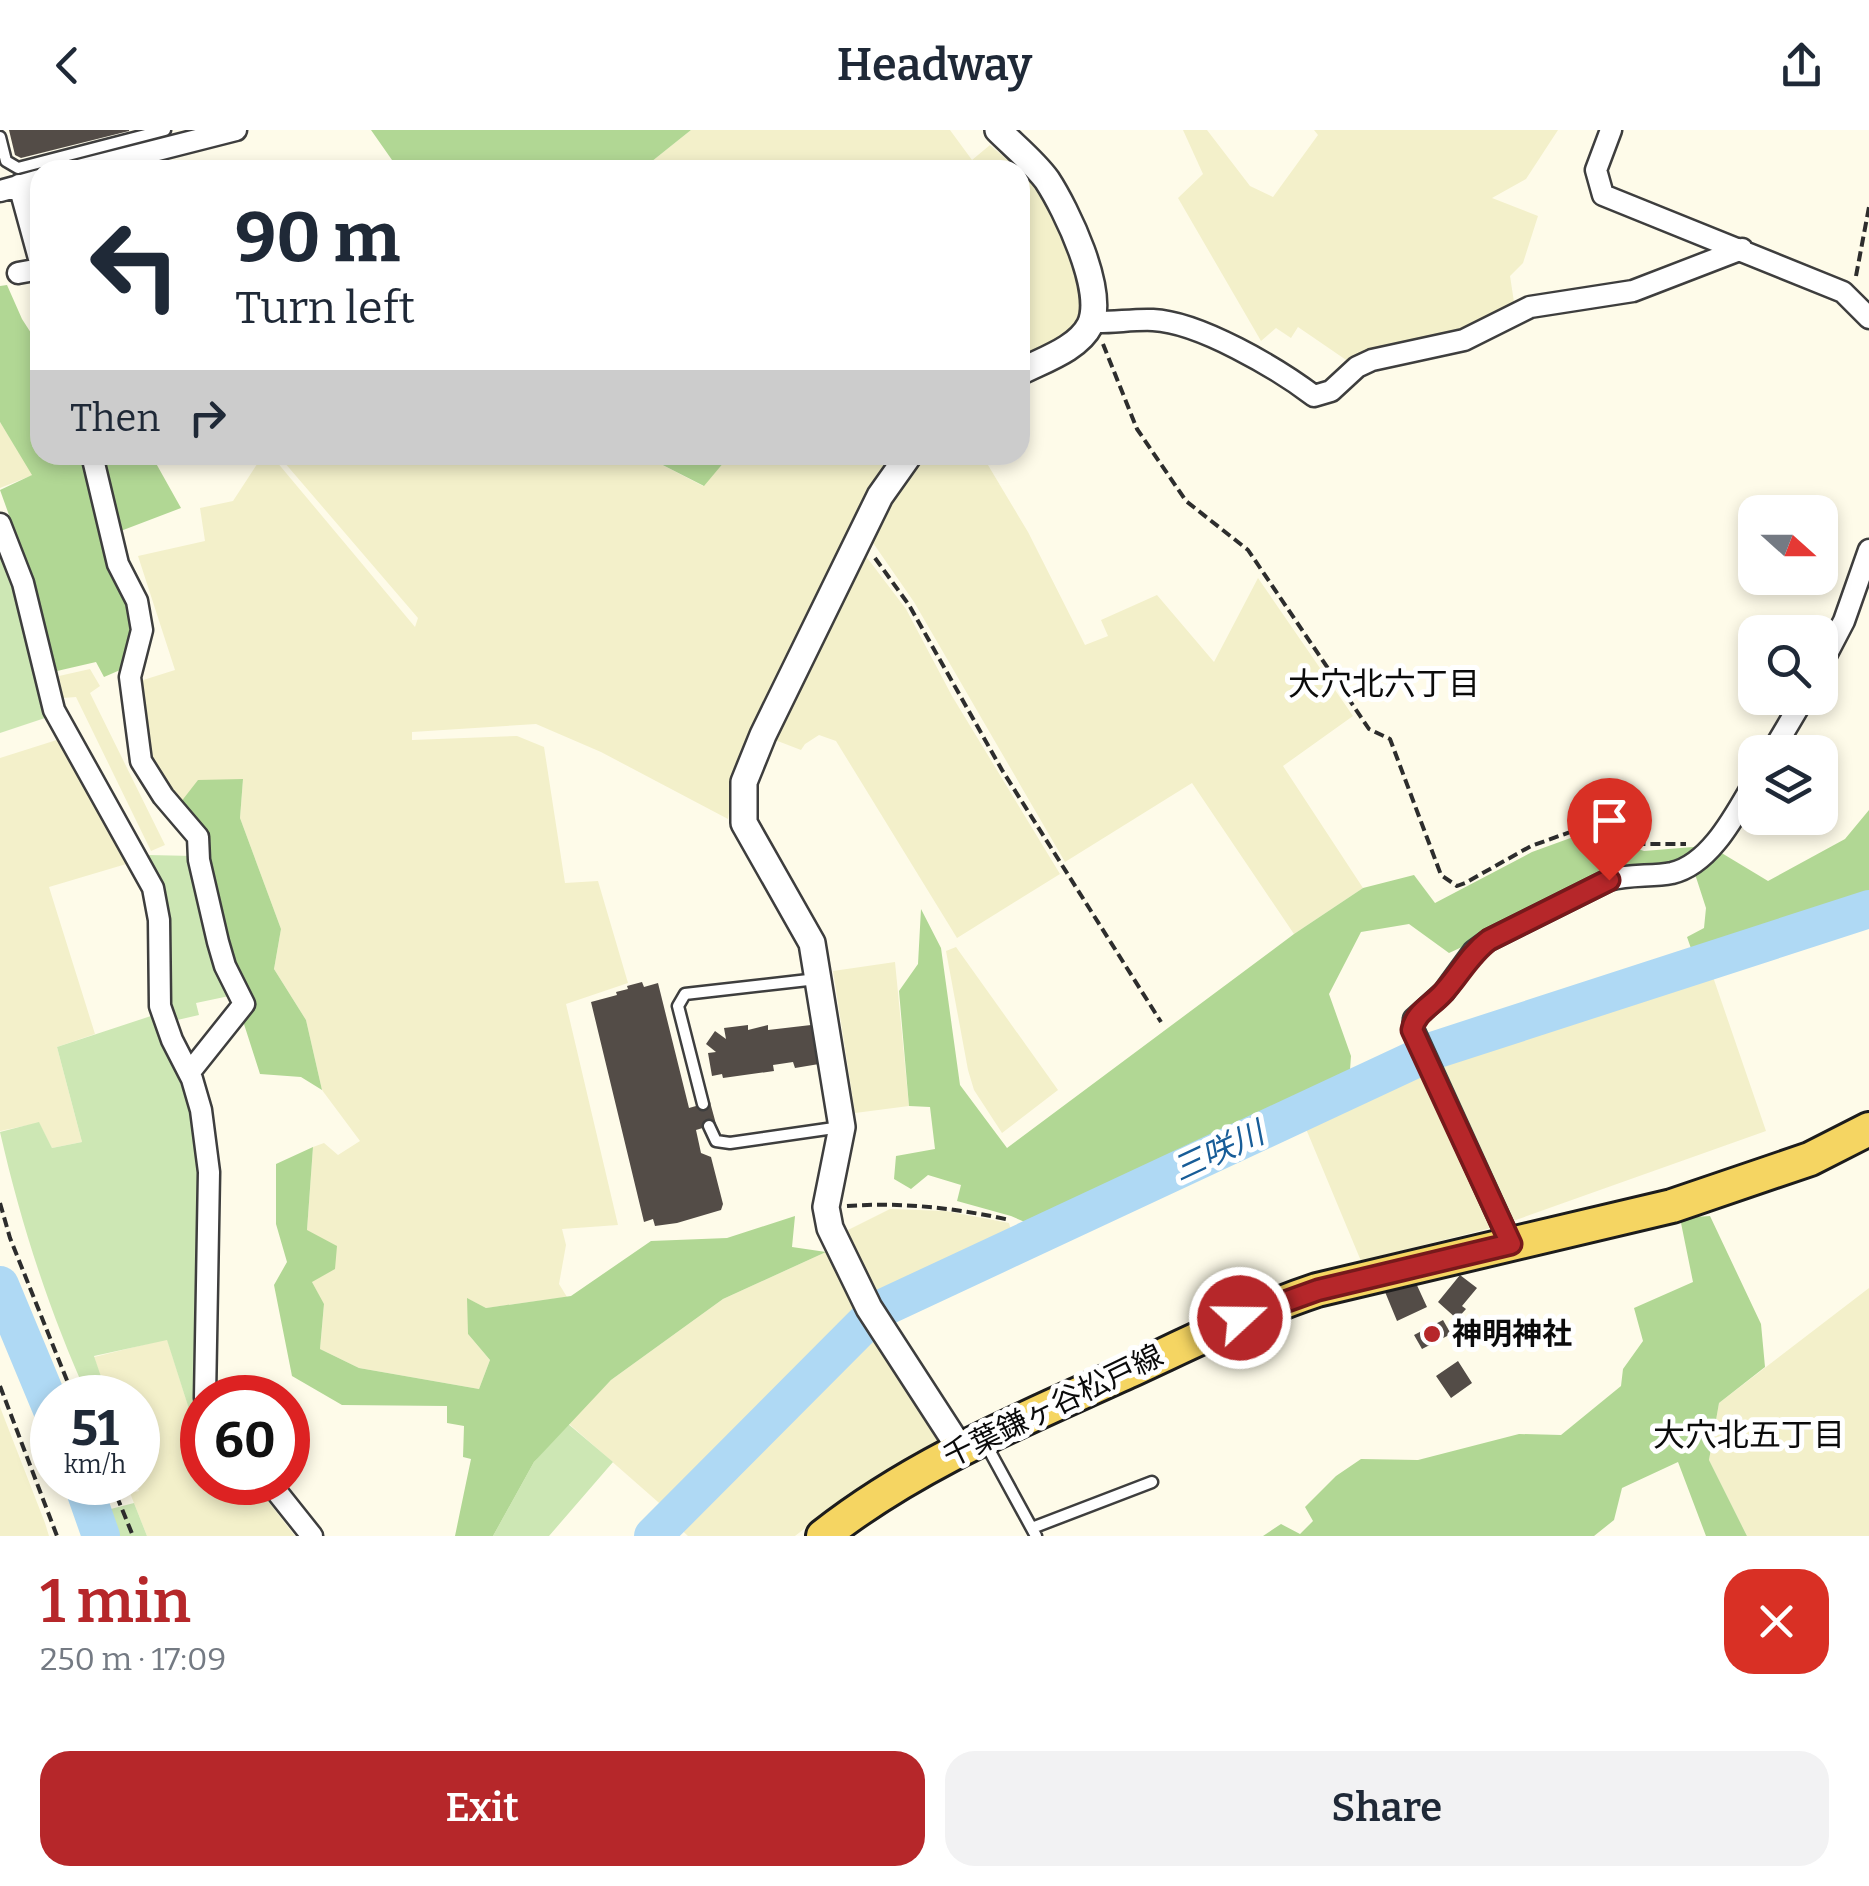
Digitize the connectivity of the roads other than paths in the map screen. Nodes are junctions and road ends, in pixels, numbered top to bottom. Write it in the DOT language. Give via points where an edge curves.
graph roads {
  1 [pos="165,130"];
  2 [pos="236,130"];
  3 [pos="998,130"];
  4 [pos="1611,130"];
  5 [pos="0,137"];
  6 [pos="49,160"];
  7 [pos="118,160"];
  8 [pos="1028,160"];
  9 [pos="1030,162"];
  10 [pos="30,165"];
  11 [pos="20,185"];
  12 [pos="30,226"];
  13 [pos="1742,249"];
  14 [pos="30,269"];
  15 [pos="18,272"];
  16 [pos="1869,318"];
  17 [pos="1091,322"];
  18 [pos="1030,367"];
  19 [pos="94,465"];
  20 [pos="902,465"];
  21 [pos="0,524"];
  22 [pos="1869,550"];
  23 [pos="1838,632"];
  24 [pos="1738,807"];
  25 [pos="819,979"];
  26 [pos="189,1073"];
  27 [pos="703,1104"];
  28 [pos="709,1126"];
  29 [pos="842,1127"];
  30 [pos="1869,1129"];
  31 [pos="1511,1244"];
  32 [pos="205,1375"];
  33 [pos="974,1449"];
  34 [pos="1152,1482"];
  35 [pos="287,1505"];
  36 [pos="1034,1532"];
  37 [pos="312,1536"];
  38 [pos="823,1536"];
  1 -- 6 [label="lane"];
  2 -- 7 [label="street"];
  3 -- 8 [label="street"];
  4 -- 13 [label="street" via="1596,170 1603,195"];
  5 -- 10 [label="lane" via="6,161"];
  9 -- 17 [label="street" via="1064,211 1089,276"];
  11 -- 12 [label="street"];
  13 -- 16 [label="street" via="1843,292"];
  13 -- 17 [label="street" via="1633,291 1530,307 1464,340 1372,360 1322,396 1253,356 1177,325"];
  14 -- 15 [label="street"];
  17 -- 18 [label="street" via="1063,350"];
  19 -- 26 [label="street" via="142,630 130,677 141,761 198,837 218,942 244,1004"];
  20 -- 25 [label="street" via="880,496 744,782 744,823 802,920"];
  21 -- 26 [label="street" via="23,583 54,710 153,888 160,1006"];
  22 -- 23 [label="street"];
  24 -- 31 [label="street" via="1691,866 1609,880 1489,940 1414,1019 1412,1030"];
  25 -- 27 [label="lane" via="680,998"];
  25 -- 29 [label="street"];
  26 -- 32 [label="street" via="209,1172"];
  28 -- 29 [label="lane" via="716,1141 730,1143"];
  29 -- 33 [label="street" via="826,1207 830,1228 869,1308"];
  30 -- 31 [label="main road, 千葉鎌ヶ谷松戸線" via="1810,1159 1672,1206"];
  31 -- 33 [label="main road, 千葉鎌ヶ谷松戸線" via="1268,1307"];
  33 -- 36 [label="lane"];
  33 -- 38 [label="main road, 千葉鎌ヶ谷松戸線" via="902,1480"];
  34 -- 36 [label="lane"];
  35 -- 37 [label="street"];
}
